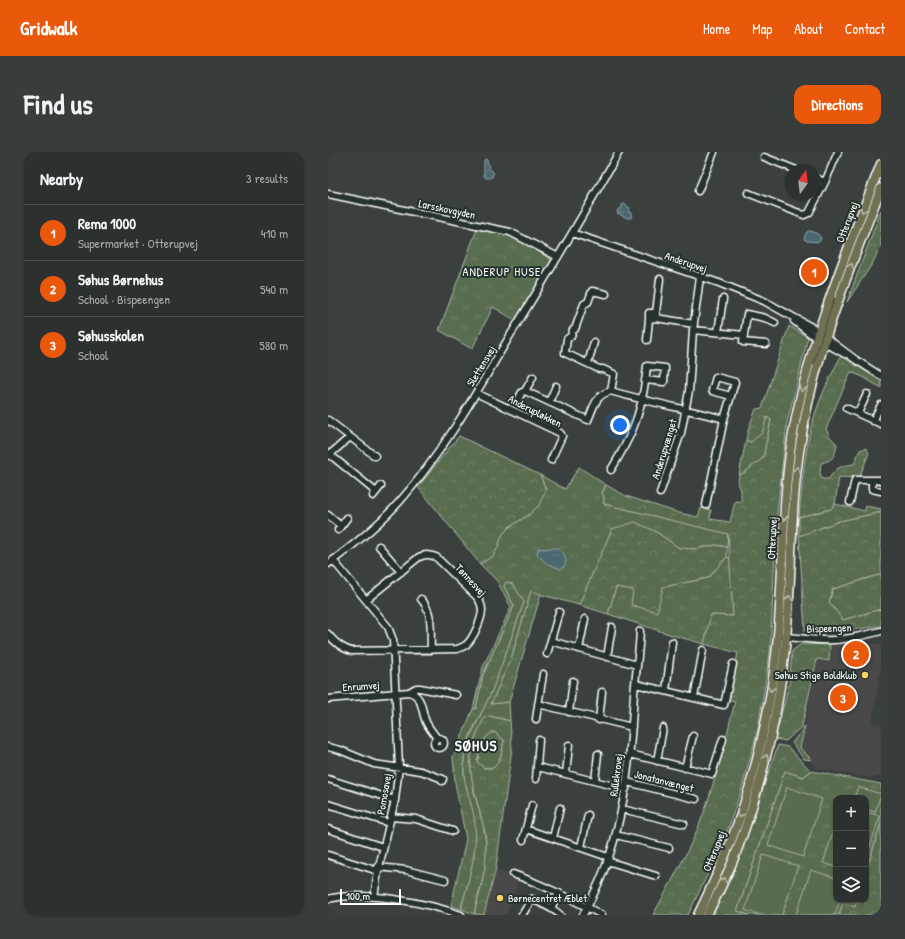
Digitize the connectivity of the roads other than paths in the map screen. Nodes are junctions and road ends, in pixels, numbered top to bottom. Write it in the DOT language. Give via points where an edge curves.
graph roads {
  1 [pos="619,152"];
  2 [pos="714,152"];
  3 [pos="838,152"];
  4 [pos="764,157"];
  5 [pos="881,164"];
  6 [pos="785,166"];
  7 [pos="821,180"];
  8 [pos="825,182"];
  9 [pos="881,188"];
  10 [pos="698,191"];
  11 [pos="748,193"];
  12 [pos="328,194"];
  13 [pos="572,233"];
  14 [pos="558,257"];
  15 [pos="700,277"];
  16 [pos="660,279"];
  17 [pos="606,294"];
  18 [pos="723,299"];
  19 [pos="656,316"];
  20 [pos="774,323"];
  21 [pos="694,327"];
  22 [pos="718,332"];
  23 [pos="744,335"];
  24 [pos="821,337"];
  25 [pos="647,340"];
  26 [pos="594,342"];
  27 [pos="766,344"];
  28 [pos="588,363"];
  29 [pos="881,376"];
  30 [pos="533,377"];
  31 [pos="645,380"];
  32 [pos="556,386"];
  33 [pos="610,390"];
  34 [pos="525,391"];
  35 [pos="476,393"];
  36 [pos="867,394"];
  37 [pos="730,396"];
  38 [pos="642,400"];
  39 [pos="517,402"];
  40 [pos="549,402"];
  41 [pos="881,405"];
  42 [pos="846,408"];
  43 [pos="686,409"];
  44 [pos="858,413"];
  45 [pos="328,420"];
  46 [pos="724,420"];
  47 [pos="873,421"];
  48 [pos="881,424"];
  49 [pos="350,437"];
  50 [pos="329,454"];
  51 [pos="375,456"];
  52 [pos="551,460"];
  53 [pos="611,470"];
  54 [pos="872,480"];
  55 [pos="881,480"];
  56 [pos="381,486"];
  57 [pos="881,491"];
  58 [pos="660,494"];
  59 [pos="850,502"];
  60 [pos="706,505"];
  61 [pos="328,515"];
  62 [pos="347,518"];
  63 [pos="379,546"];
  64 [pos="331,562"];
  65 [pos="401,572"];
  66 [pos="421,598"];
  67 [pos="366,600"];
  68 [pos="559,612"];
  69 [pos="585,619"];
  70 [pos="612,627"];
  71 [pos="640,631"];
  72 [pos="881,631"];
  73 [pos="328,634"];
  74 [pos="782,637"];
  75 [pos="802,638"];
  76 [pos="551,641"];
  77 [pos="672,642"];
  78 [pos="579,649"];
  79 [pos="430,650"];
  80 [pos="703,650"];
  81 [pos="394,651"];
  82 [pos="547,654"];
  83 [pos="607,656"];
  84 [pos="733,664"];
  85 [pos="637,665"];
  86 [pos="543,674"];
  87 [pos="573,681"];
  88 [pos="636,684"];
  89 [pos="666,691"];
  90 [pos="409,692"];
  91 [pos="602,692"];
  92 [pos="396,694"];
  93 [pos="456,695"];
  94 [pos="694,698"];
  95 [pos="328,699"];
  96 [pos="777,703"];
  97 [pos="538,704"];
  98 [pos="569,712"];
  99 [pos="536,719"];
  100 [pos="600,720"];
  101 [pos="632,727"];
  102 [pos="664,728"];
  103 [pos="693,736"];
  104 [pos="437,738"];
  105 [pos="723,739"];
  106 [pos="539,740"];
  107 [pos="569,745"];
  108 [pos="328,747"];
  109 [pos="598,754"];
  110 [pos="630,754"];
  111 [pos="657,761"];
  112 [pos="399,767"];
  113 [pos="538,767"];
  114 [pos="686,768"];
  115 [pos="566,774"];
  116 [pos="328,779"];
  117 [pos="536,779"];
  118 [pos="595,781"];
  119 [pos="442,782"];
  120 [pos="627,782"];
  121 [pos="626,789"];
  122 [pos="696,799"];
  123 [pos="395,800"];
  124 [pos="328,804"];
  125 [pos="532,804"];
  126 [pos="560,808"];
  127 [pos="622,809"];
  128 [pos="588,815"];
  129 [pos="390,820"];
  130 [pos="684,824"];
  131 [pos="328,829"];
  132 [pos="526,829"];
  133 [pos="454,831"];
  134 [pos="616,835"];
  135 [pos="554,838"];
  136 [pos="523,840"];
  137 [pos="383,847"];
  138 [pos="581,847"];
  139 [pos="669,848"];
  140 [pos="328,855"];
  141 [pos="608,859"];
  142 [pos="378,869"];
  143 [pos="513,874"];
  144 [pos="656,876"];
  145 [pos="445,880"];
  146 [pos="559,893"];
  147 [pos="374,897"];
  148 [pos="328,899"];
  149 [pos="587,907"];
  150 [pos="435,908"];
  151 [pos="551,908"];
  152 [pos="434,915"];
  153 [pos="461,915"];
  154 [pos="522,915"];
  155 [pos="560,915"];
  156 [pos="583,915"];
  157 [pos="602,915"];
  158 [pos="698,915"];
  159 [pos="707,915"];
  1 -- 13 [label="street, Slettensvej"];
  2 -- 10 [label="street"];
  3 -- 8 [label="street"];
  4 -- 6 [label="street"];
  5 -- 24 [label="main road, Otterupvej, one-way" via="841,268"];
  7 -- 8 [label="street"];
  8 -- 11 [label="street" via="809,213 804,215"];
  24 -- 9 [label="main road, Otterupvej, one-way"];
  12 -- 14 [label="street, Larsskovgyden" via="510,232"];
  13 -- 14 [label="street, Slettensvej"];
  13 -- 15 [label="street, Anderupvej"];
  14 -- 35 [label="street, Slettensvej"];
  15 -- 21 [label="street, Anderupvænget"];
  15 -- 24 [label="street, Anderupvej" via="759,299 791,316"];
  16 -- 19 [label="street"];
  17 -- 28 [label="street" via="592,291 575,329 567,339 565,352"];
  18 -- 22 [label="street"];
  19 -- 21 [label="street"];
  19 -- 25 [label="street" via="649,313"];
  20 -- 23 [label="street" via="747,314"];
  21 -- 22 [label="street"];
  21 -- 43 [label="street, Anderupvænget"];
  22 -- 23 [label="street"];
  23 -- 27 [label="street" via="743,342"];
  24 -- 29 [label="street, Anderupvej"];
  74 -- 24 [label="main road, Otterupvej, one-way" via="800,441"];
  24 -- 74 [label="main road, Otterupvej, one-way" via="799,404 788,468 784,509"];
  26 -- 28 [label="street"];
  28 -- 33 [label="street" via="614,374"];
  30 -- 34 [label="street"];
  31 -- 38 [label="street"];
  32 -- 40 [label="street"];
  33 -- 38 [label="street, Anderupvænget"];
  33 -- 40 [label="street" via="599,396 588,420"];
  34 -- 39 [label="street"];
  34 -- 40 [label="street"];
  35 -- 52 [label="street, Anderupløkken" via="560,433 562,436"];
  35 -- 64 [label="street, Slettensvej" via="428,467 407,493 380,521"];
  36 -- 44 [label="street"];
  37 -- 46 [label="street"];
  38 -- 43 [label="street, Anderupvænget"];
  38 -- 53 [label="street" via="626,444"];
  41 -- 47 [label="street"];
  42 -- 44 [label="street"];
  43 -- 46 [label="street, Anderupvænget"];
  43 -- 58 [label="street, Anderupvænget"];
  44 -- 47 [label="street"];
  45 -- 49 [label="street"];
  46 -- 60 [label="street"];
  47 -- 48 [label="street"];
  49 -- 50 [label="street"];
  49 -- 51 [label="street"];
  50 -- 56 [label="street" via="374,494"];
  54 -- 55 [label="street"];
  54 -- 57 [label="street" via="872,489"];
  54 -- 59 [label="street" via="855,480"];
  61 -- 62 [label="street" via="340,528"];
  63 -- 65 [label="street"];
  64 -- 67 [label="street, Pomosavej"];
  65 -- 67 [label="street, Tønnesvej"];
  65 -- 79 [label="street, Tønnesvej" via="419,557 431,555 478,598 481,605 481,618 467,645 457,649"];
  66 -- 79 [label="street" via="427,604 430,614"];
  67 -- 81 [label="street, Pomosavej" via="388,627"];
  68 -- 76 [label="street"];
  69 -- 78 [label="street"];
  70 -- 83 [label="street"];
  71 -- 85 [label="street, Rullekrovej"];
  72 -- 75 [label="street, Bispeengen" via="834,640"];
  73 -- 81 [label="street, Tønnesvej" via="343,649"];
  74 -- 75 [label="street, Bispeengen"];
  74 -- 96 [label="main road, Otterupvej" via="782,675"];
  74 -- 158 [label="main road, Otterupvej, one-way" via="767,715 741,815"];
  75 -- 96 [label="street" via="790,644 785,679"];
  76 -- 78 [label="street"];
  76 -- 82 [label="street"];
  77 -- 89 [label="street"];
  78 -- 83 [label="street"];
  79 -- 81 [label="street, Tønnesvej"];
  80 -- 94 [label="street"];
  81 -- 92 [label="street, Pomosavej"];
  83 -- 85 [label="street"];
  84 -- 94 [label="street" via="724,705"];
  85 -- 88 [label="street, Rullekrovej"];
  86 -- 97 [label="street"];
  87 -- 98 [label="street"];
  88 -- 89 [label="street"];
  88 -- 101 [label="street, Rullekrovej"];
  89 -- 94 [label="street"];
  90 -- 92 [label="street"];
  90 -- 93 [label="street" via="420,688"];
  90 -- 104 [label="street" via="420,699 428,726"];
  91 -- 100 [label="street"];
  92 -- 95 [label="street, Enrumvej"];
  92 -- 112 [label="street, Pomosavej"];
  159 -- 96 [label="main road, Otterupvej, one-way" via="749,818 768,750"];
  97 -- 98 [label="street"];
  97 -- 99 [label="street"];
  98 -- 100 [label="street"];
  100 -- 101 [label="street"];
  101 -- 110 [label="street, Rullekrovej"];
  102 -- 111 [label="street"];
  103 -- 114 [label="street"];
  105 -- 114 [label="street" via="712,774"];
  106 -- 113 [label="street"];
  107 -- 115 [label="street"];
  108 -- 112 [label="street" via="374,764"];
  109 -- 118 [label="street"];
  110 -- 111 [label="street"];
  110 -- 120 [label="street, Rullekrovej"];
  111 -- 114 [label="street"];
  112 -- 119 [label="street" via="430,773 443,779"];
  112 -- 123 [label="street, Pomosavej"];
  113 -- 115 [label="street"];
  113 -- 117 [label="street"];
  115 -- 118 [label="street"];
  116 -- 123 [label="street"];
  118 -- 121 [label="street"];
  120 -- 121 [label="street, Rullekrovej"];
  120 -- 122 [label="street, Jonatanvænget"];
  121 -- 127 [label="street, Rullekrovej"];
  123 -- 129 [label="street, Pomosavej"];
  124 -- 129 [label="street"];
  125 -- 132 [label="street"];
  126 -- 135 [label="street"];
  127 -- 130 [label="street"];
  127 -- 134 [label="street, Rullekrovej"];
  128 -- 138 [label="street"];
  129 -- 133 [label="street" via="416,819"];
  129 -- 137 [label="street, Pomosavej"];
  131 -- 137 [label="street"];
  132 -- 135 [label="street"];
  132 -- 136 [label="street"];
  134 -- 139 [label="street"];
  134 -- 141 [label="street, Rullekrovej"];
  135 -- 138 [label="street"];
  137 -- 142 [label="street, Pomosavej"];
  138 -- 141 [label="street"];
  140 -- 142 [label="street"];
  141 -- 144 [label="street"];
  141 -- 149 [label="street, Rullekrovej"];
  142 -- 145 [label="street" via="406,870"];
  142 -- 147 [label="street, Pomosavej"];
  143 -- 146 [label="street"];
  146 -- 149 [label="street"];
  146 -- 151 [label="street"];
  147 -- 148 [label="street" via="352,895"];
  147 -- 150 [label="street"];
  149 -- 156 [label="street, Rullekrovej"];
  149 -- 157 [label="street"];
  150 -- 152 [label="street"];
  150 -- 153 [label="street"];
  151 -- 154 [label="street" via="532,899"];
  151 -- 155 [label="street"];
}
